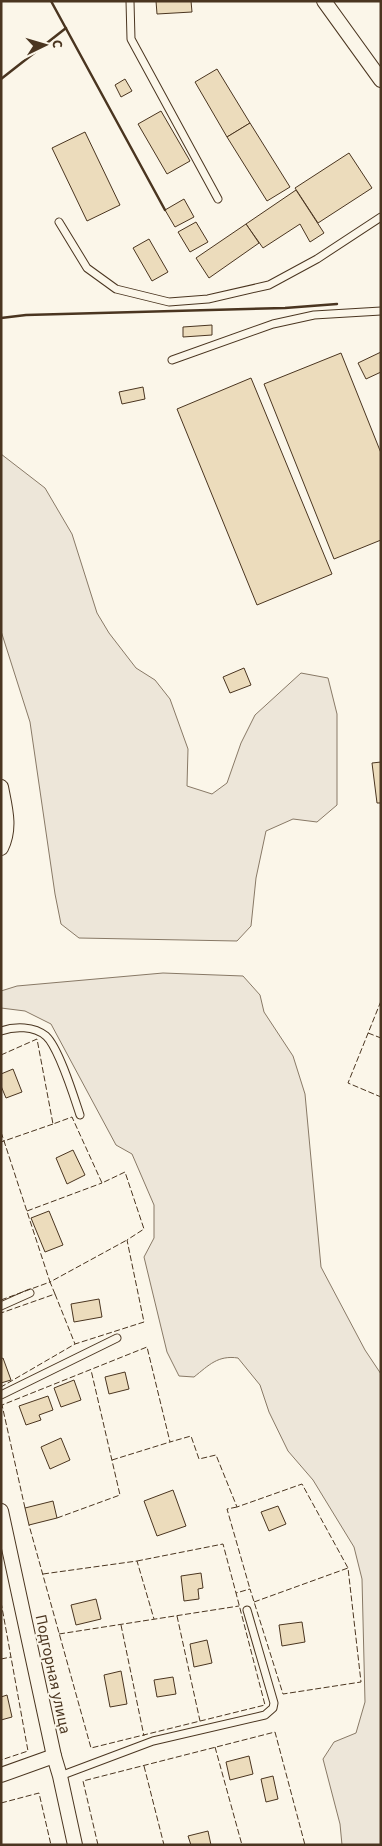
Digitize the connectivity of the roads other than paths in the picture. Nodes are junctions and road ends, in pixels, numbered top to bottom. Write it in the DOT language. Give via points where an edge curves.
graph roads {
  1 [pos="130,1"];
  2 [pos="324,1"];
  3 [pos="381,80"];
  4 [pos="218,199"];
  5 [pos="381,216"];
  6 [pos="59,222"];
  7 [pos="381,311"];
  8 [pos="172,360"];
  9 [pos="1,787"];
  10 [pos="1,848"];
  11 [pos="1,1031"];
  12 [pos="80,1115"];
  13 [pos="30,1293"];
  14 [pos="1,1306"];
  15 [pos="117,1338"];
  16 [pos="1,1394"];
  17 [pos="1,1511"];
  18 [pos="248,1610"];
  19 [pos="54,1756"];
  20 [pos="1,1775"];
  21 [pos="60,1776"];
  22 [pos="75,1845"];
  1 -- 4 [label="lane" via="131,39"];
  2 -- 3 [label="street"];
  5 -- 6 [label="lane" via="317,259 269,285 208,299 169,302 116,289 94,274"];
  7 -- 8 [label="lane" via="314,315 272,324"];
  9 -- 10 [label="street" via="7,823"];
  11 -- 12 [label="lane" via="29,1028 46,1036 60,1059"];
  13 -- 14 [label="lane"];
  15 -- 16 [label="lane"];
  17 -- 19 [label="street, Подгорная улица"];
  18 -- 21 [label="lane" via="274,1703 265,1716 153,1741"];
  19 -- 20 [label="street"];
  19 -- 21 [label="street, Подгорная улица"];
  21 -- 22 [label="street, Подгорная улица"];
}
